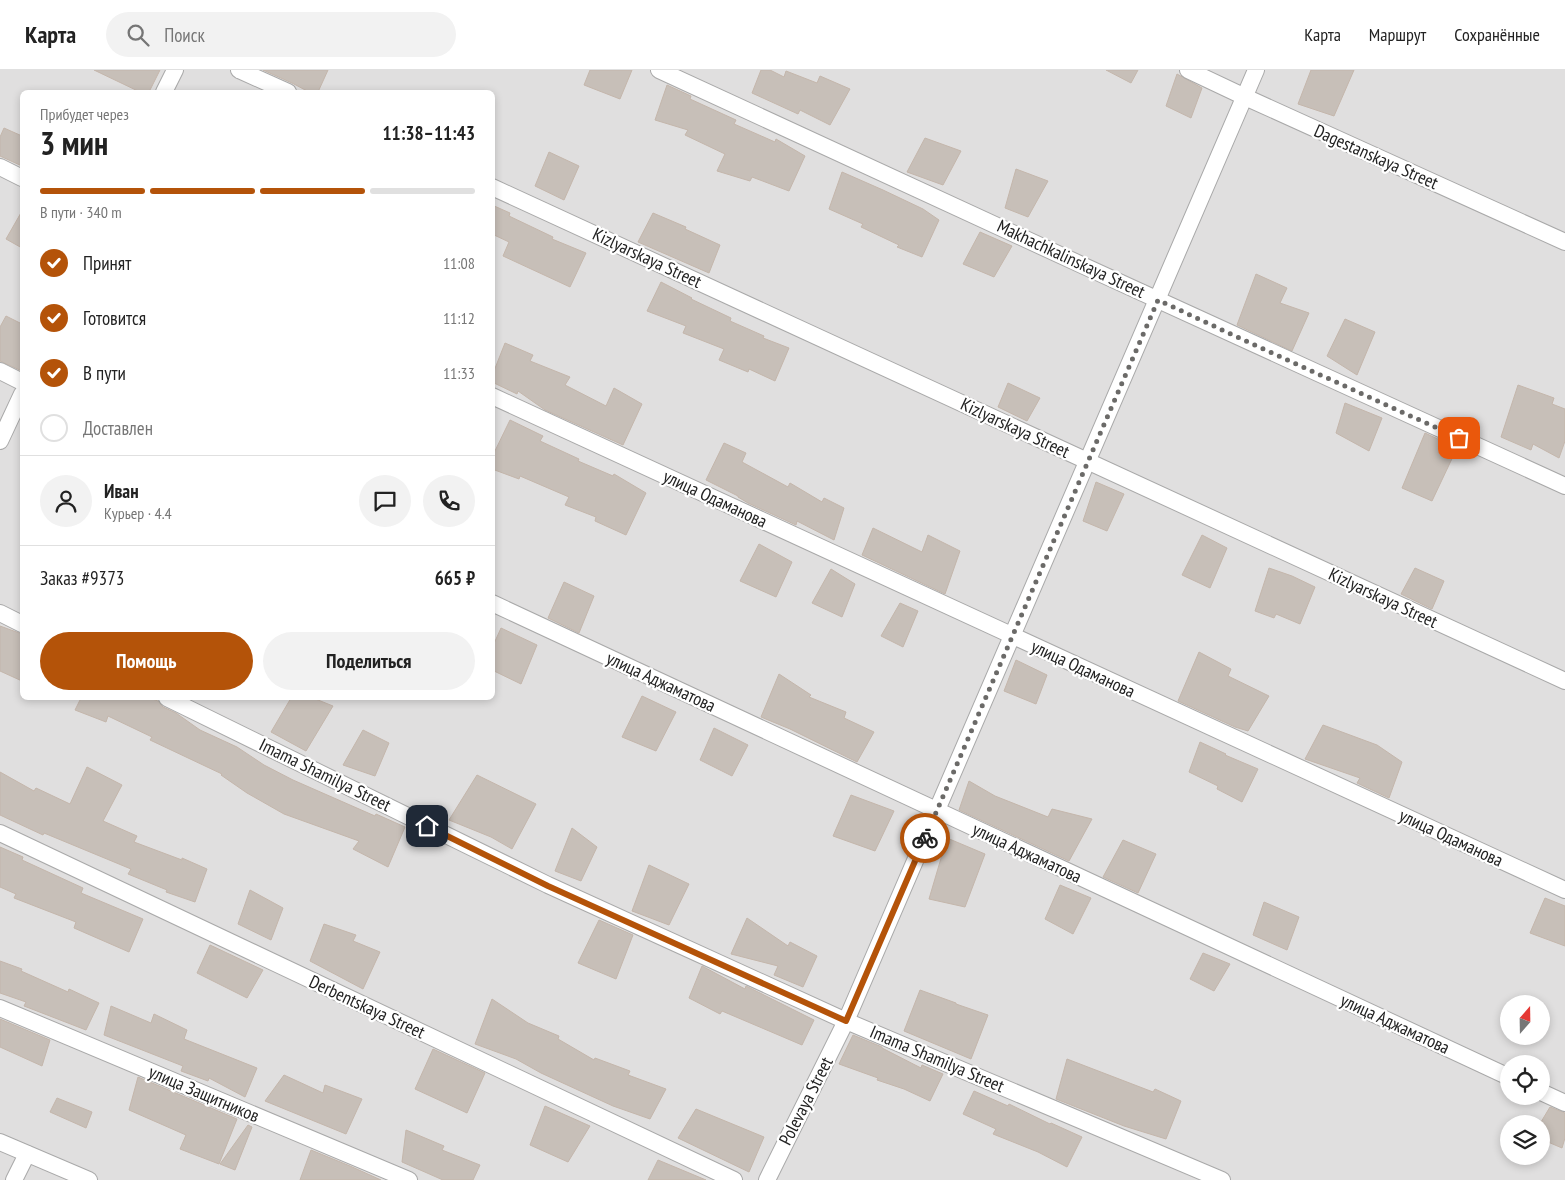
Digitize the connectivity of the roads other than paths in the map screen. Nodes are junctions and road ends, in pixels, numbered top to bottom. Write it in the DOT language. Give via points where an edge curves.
graph roads {
  1 [pos="175,70"];
  2 [pos="239,70"];
  3 [pos="659,70"];
  4 [pos="1188,70"];
  5 [pos="1256,70"];
  6 [pos="165,90"];
  7 [pos="284,90"];
  8 [pos="1245,97"];
  9 [pos="0,167"];
  10 [pos="20,177"];
  11 [pos="495,188"];
  12 [pos="1565,242"];
  13 [pos="1158,300"];
  14 [pos="0,371"];
  15 [pos="20,381"];
  16 [pos="495,397"];
  17 [pos="20,398"];
  18 [pos="0,441"];
  19 [pos="1088,462"];
  20 [pos="1565,486"];
  21 [pos="495,604"];
  22 [pos="0,613"];
  23 [pos="20,623"];
  24 [pos="1013,636"];
  25 [pos="1565,682"];
  26 [pos="172,700"];
  27 [pos="937,811"];
  28 [pos="0,833"];
  29 [pos="1565,890"];
  30 [pos="0,1008"];
  31 [pos="846,1021"];
  32 [pos="1500,1073"];
  33 [pos="1550,1096"];
  34 [pos="1565,1103"];
  35 [pos="0,1142"];
  36 [pos="27,1154"];
  37 [pos="14,1180"];
  38 [pos="89,1180"];
  39 [pos="409,1180"];
  40 [pos="734,1180"];
  41 [pos="767,1180"];
  42 [pos="1222,1180"];
  1 -- 6 [label="street"];
  2 -- 7 [label="street"];
  3 -- 13 [label="street, Makhachkalinskaya Street"];
  4 -- 8 [label="street, Dagestanskaya Street"];
  5 -- 8 [label="street, Polevaya Street"];
  8 -- 12 [label="street, Dagestanskaya Street"];
  8 -- 13 [label="street, Polevaya Street"];
  9 -- 10 [label="street"];
  11 -- 19 [label="street, Kizlyarskaya Street"];
  13 -- 19 [label="street, Polevaya Street"];
  13 -- 20 [label="street, Makhachkalinskaya Street"];
  14 -- 15 [label="street"];
  16 -- 24 [label="street, улица Одаманова"];
  17 -- 18 [label="street"];
  19 -- 24 [label="street, Polevaya Street"];
  19 -- 25 [label="street, Kizlyarskaya Street"];
  21 -- 27 [label="street, улица Аджаматова"];
  22 -- 23 [label="street"];
  24 -- 27 [label="street, Polevaya Street"];
  24 -- 29 [label="street, улица Одаманова"];
  26 -- 31 [label="street, Imama Shamilya Street" via="548,886"];
  27 -- 31 [label="street, Polevaya Street"];
  27 -- 32 [label="street, улица Аджаматова"];
  28 -- 40 [label="street, Derbentskaya Street"];
  30 -- 39 [label="street, улица Защитников"];
  31 -- 41 [label="street, Polevaya Street"];
  31 -- 42 [label="street, Imama Shamilya Street"];
  33 -- 34 [label="street"];
  35 -- 36 [label="street"];
  36 -- 37 [label="street"];
  36 -- 38 [label="street"];
}
